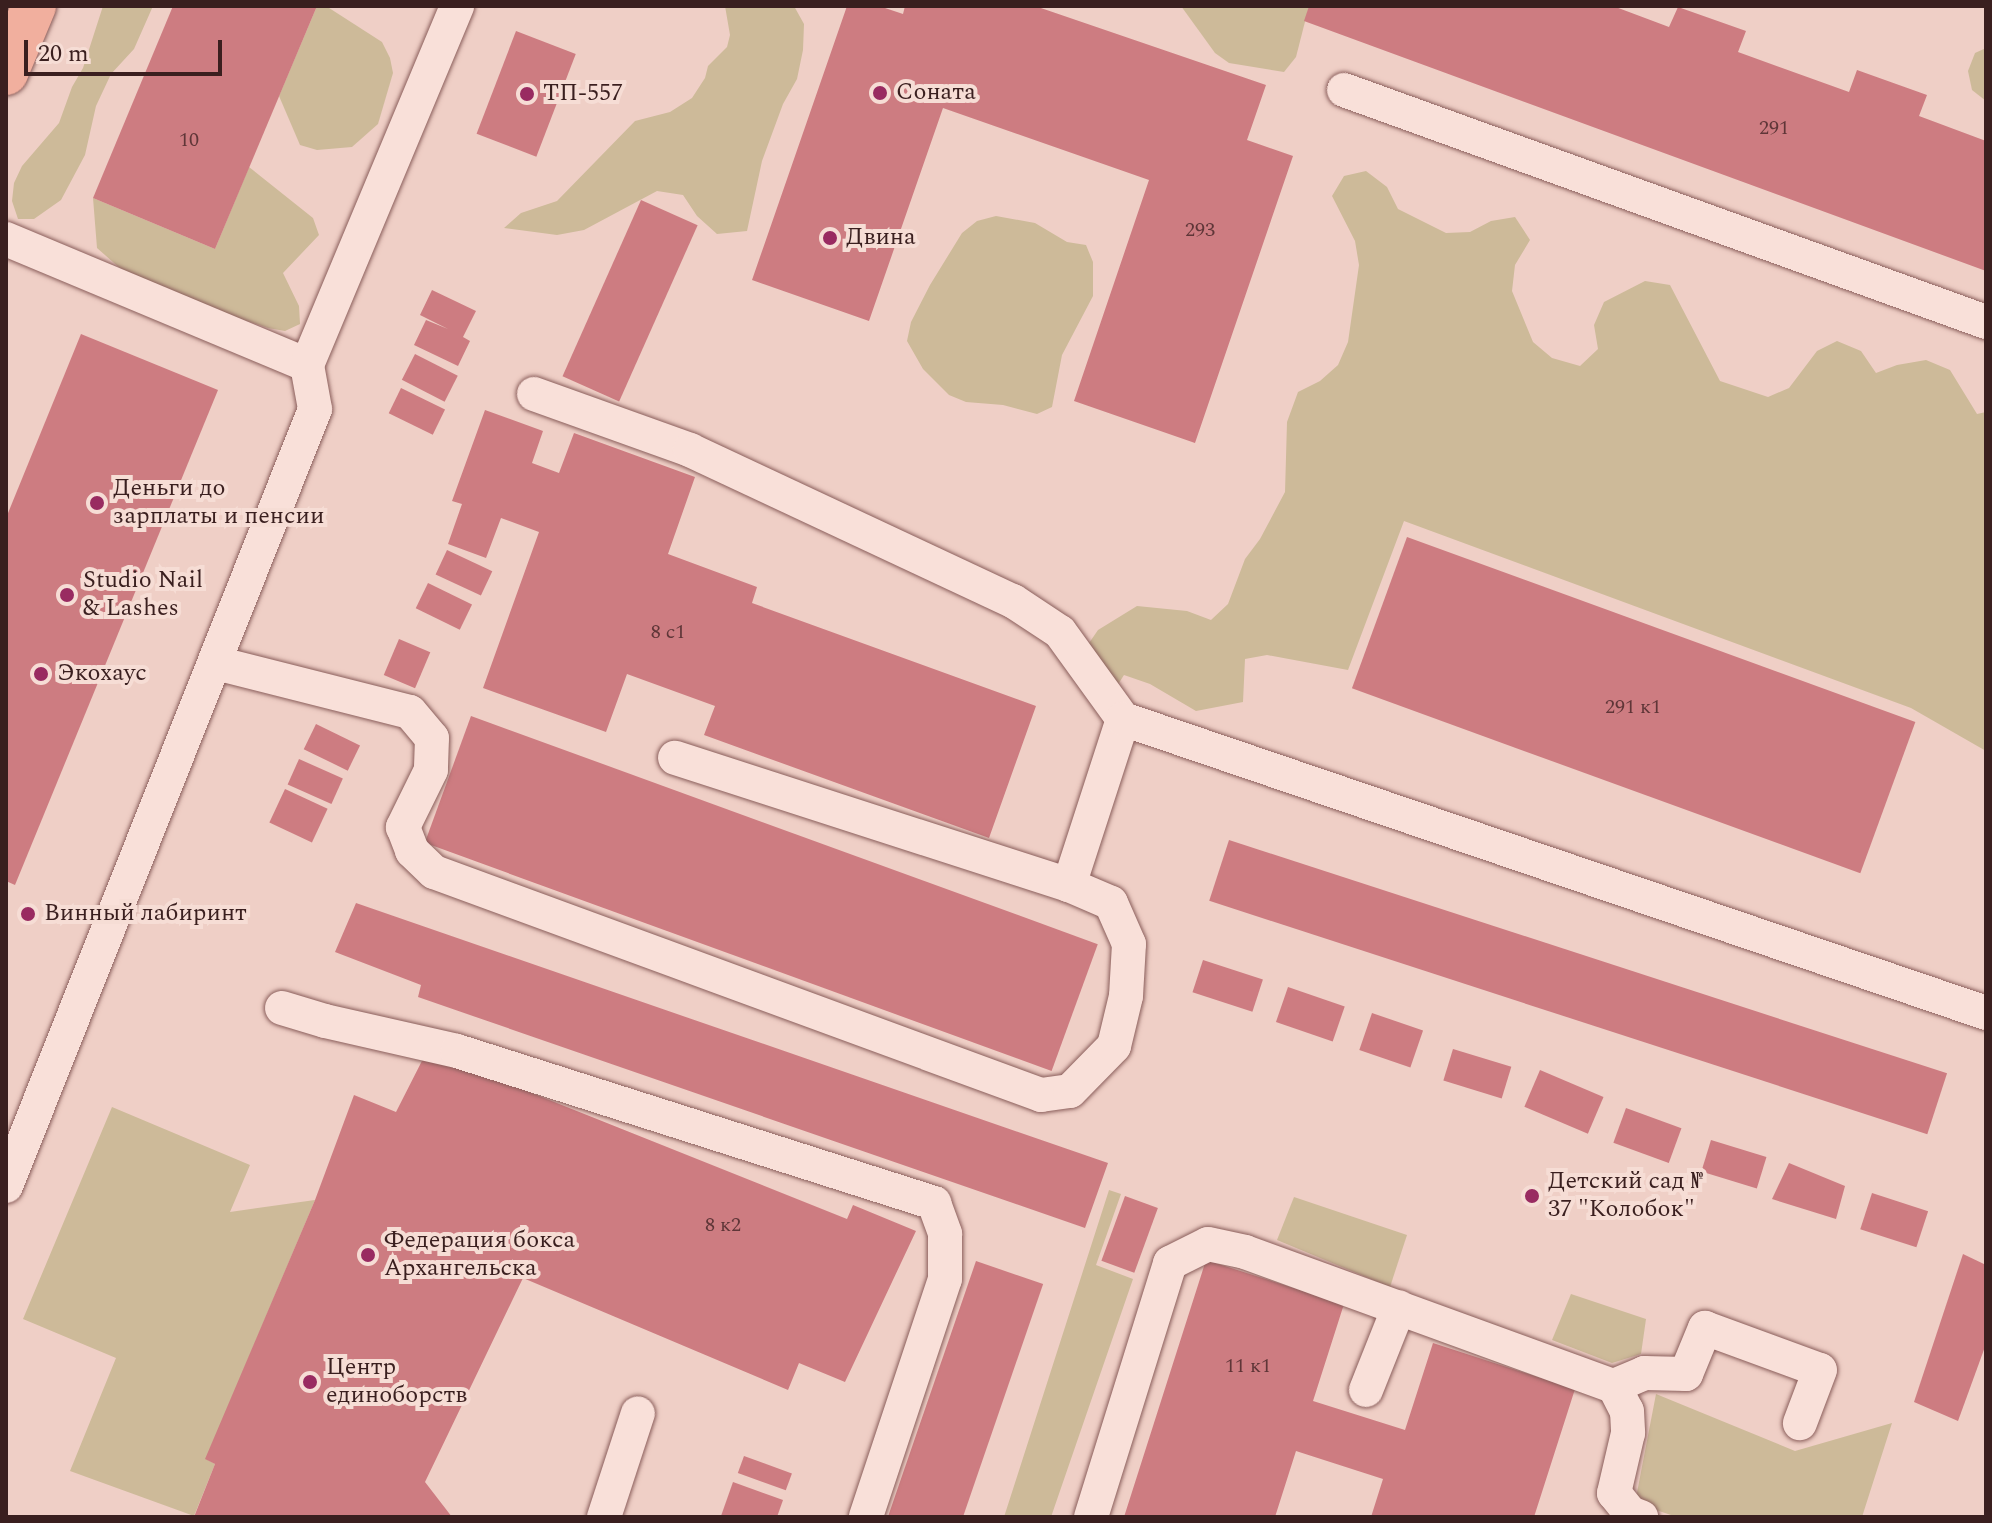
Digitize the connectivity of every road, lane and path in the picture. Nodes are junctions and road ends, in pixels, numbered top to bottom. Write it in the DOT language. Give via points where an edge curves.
graph roads {
  1 [pos="34,6"];
  2 [pos="457,6"];
  3 [pos="6,73"];
  4 [pos="1344,90"];
  5 [pos="6,239"];
  6 [pos="1986,322"];
  7 [pos="307,365"];
  8 [pos="534,394"];
  9 [pos="216,663"];
  10 [pos="1123,719"];
  11 [pos="675,758"];
  12 [pos="1069,885"];
  13 [pos="282,1008"];
  14 [pos="1986,1013"];
  15 [pos="6,1186"];
  16 [pos="1399,1307"];
  17 [pos="1614,1386"];
  18 [pos="1366,1390"];
  19 [pos="638,1413"];
  20 [pos="1800,1423"];
  21 [pos="604,1517"];
  22 [pos="866,1517"];
  23 [pos="1091,1517"];
  24 [pos="1641,1517"];
  1 -- 3 [label="main road"];
  2 -- 7 [label="lane"];
  4 -- 6 [label="lane"];
  5 -- 7 [label="lane"];
  7 -- 9 [label="lane" via="315,409"];
  8 -- 10 [label="lane" via="690,450 1013,601 1060,632"];
  9 -- 12 [label="lane" via="410,712 432,738 431,770 403,827 412,851 434,872 1041,1095 1070,1091 1093,1071 1114,1046 1126,996 1129,944 1111,903"];
  9 -- 15 [label="lane"];
  10 -- 12 [label="lane"];
  10 -- 14 [label="lane"];
  11 -- 12 [label="lane"];
  13 -- 22 [label="lane" via="457,1051 934,1203 945,1234 945,1279"];
  16 -- 17 [label="lane"];
  16 -- 18 [label="lane"];
  16 -- 23 [label="lane" via="1208,1244 1170,1263"];
  17 -- 20 [label="lane" via="1644,1373 1686,1374 1705,1328 1820,1370"];
  17 -- 24 [label="lane" via="1627,1411 1628,1433 1614,1493 1630,1513"];
  19 -- 21 [label="lane"];
}
